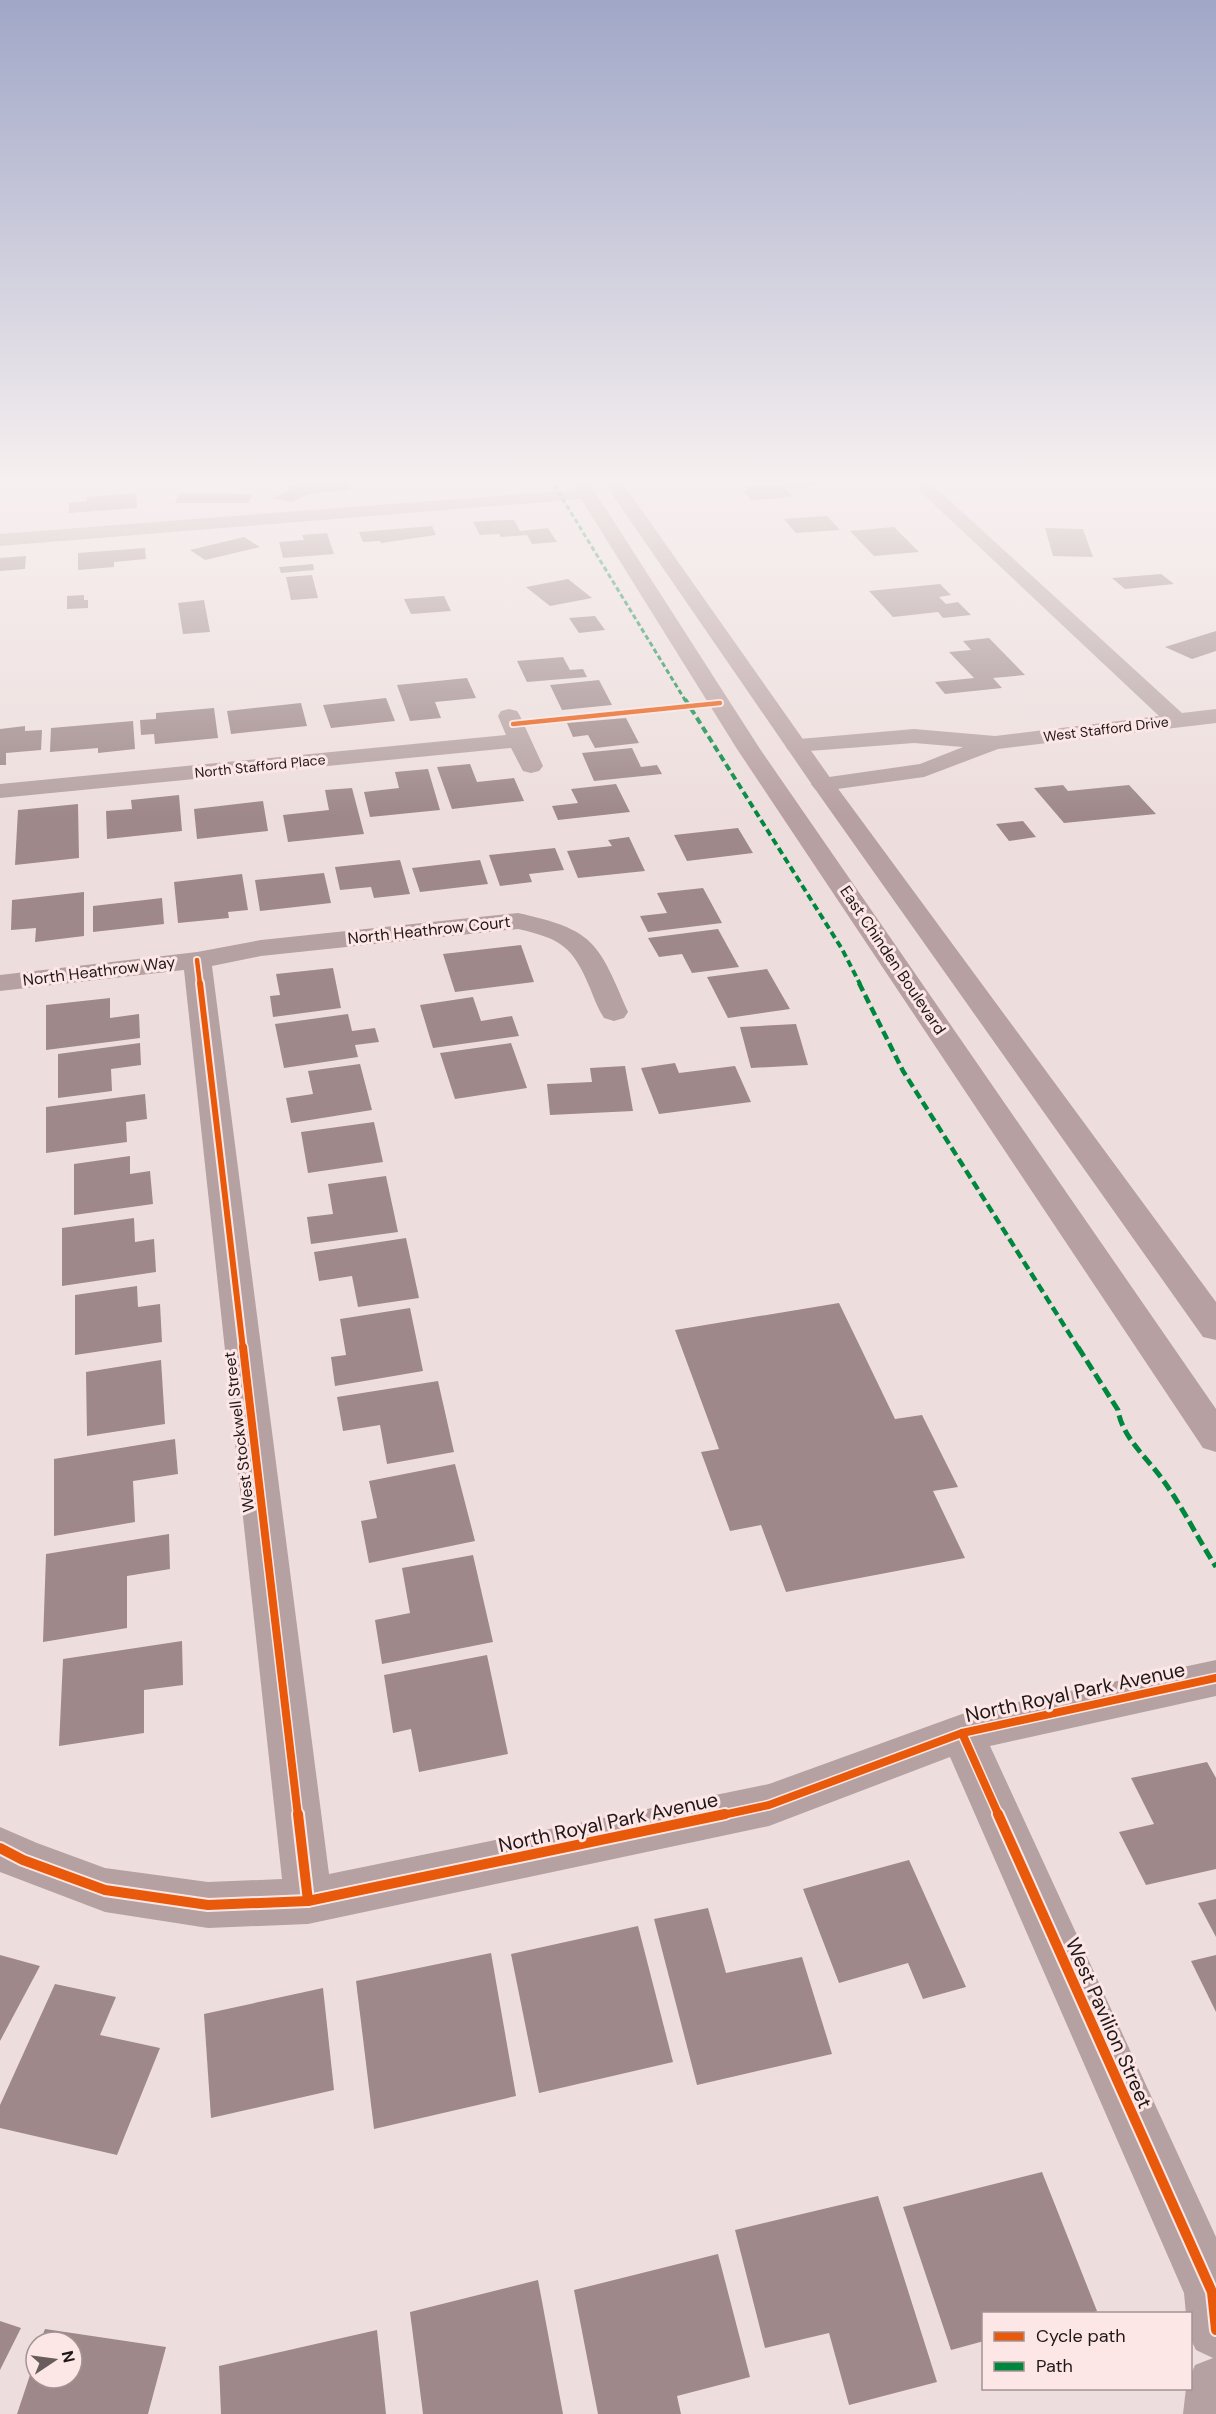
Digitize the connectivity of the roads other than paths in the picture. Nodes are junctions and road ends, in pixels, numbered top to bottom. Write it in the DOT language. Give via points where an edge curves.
graph roads {
  1 [pos="649,591"];
  2 [pos="688,591"];
  3 [pos="1036,591"];
  4 [pos="651,594"];
  5 [pos="509,716"];
  6 [pos="1216,716"];
  7 [pos="1176,720"];
  8 [pos="520,740"];
  9 [pos="996,743"];
  10 [pos="796,746"];
  11 [pos="531,766"];
  12 [pos="823,784"];
  13 [pos="0,791"];
  14 [pos="197,960"];
  15 [pos="0,983"];
  16 [pos="614,1012"];
  17 [pos="1216,1328"];
  18 [pos="1216,1438"];
  19 [pos="1216,1678"];
  20 [pos="962,1733"];
  21 [pos="0,1848"];
  22 [pos="308,1901"];
  23 [pos="1216,2330"];
  24 [pos="1216,2386"];
  25 [pos="1213,2414"];
  1 -- 4 [label="main road, East Chinden Boulevard"];
  2 -- 10 [label="main road"];
  3 -- 7 [label="street"];
  4 -- 12 [label="main road" via="687,620 781,760"];
  4 -- 18 [label="main road, East Chinden Boulevard" via="749,749"];
  5 -- 8 [label="street"];
  6 -- 7 [label="street, West Stafford Drive"];
  7 -- 9 [label="street, West Stafford Drive"];
  8 -- 11 [label="street"];
  8 -- 13 [label="street, North Stafford Place"];
  9 -- 10 [label="street, West Stafford Drive" via="914,736"];
  9 -- 12 [label="street, West Stafford Drive" via="924,770"];
  10 -- 12 [label="main road"];
  12 -- 17 [label="main road"];
  14 -- 15 [label="street, North Heathrow Way"];
  14 -- 16 [label="street, North Heathrow Court" via="261,948 518,921 550,927 576,939 590,957"];
  14 -- 22 [label="street, West Stockwell Street"];
  19 -- 20 [label="street, North Royal Park Avenue"];
  20 -- 22 [label="street, North Royal Park Avenue" via="769,1805"];
  20 -- 23 [label="street, West Pavilion Street" via="1212,2292"];
  21 -- 22 [label="street, North Royal Park Avenue" via="105,1890 208,1905"];
  24 -- 25 [label="street"];
}
